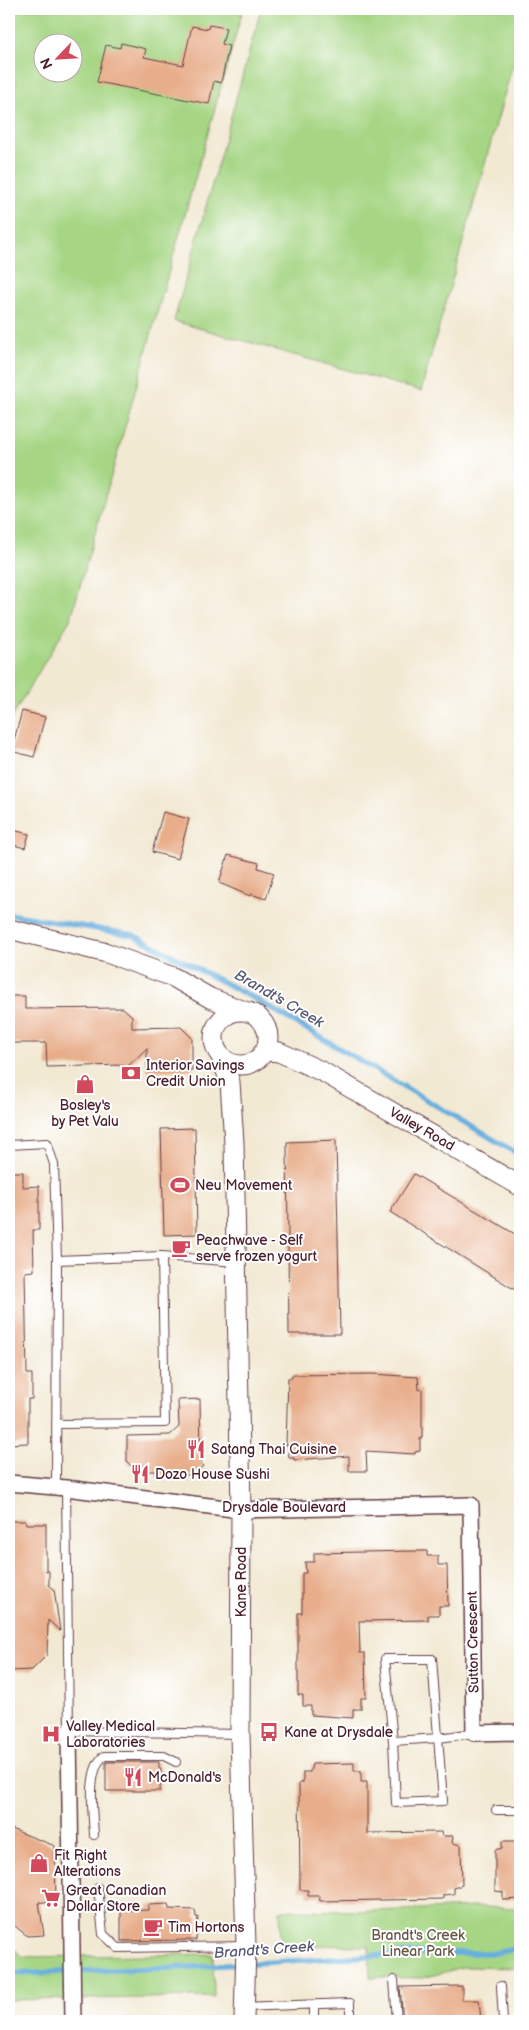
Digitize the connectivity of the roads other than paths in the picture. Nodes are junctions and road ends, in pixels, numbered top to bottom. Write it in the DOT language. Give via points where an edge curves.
graph roads {
  1 [pos="9,929"];
  2 [pos="173,977"];
  3 [pos="254,1016"];
  4 [pos="217,1048"];
  5 [pos="259,1057"];
  6 [pos="323,1072"];
  7 [pos="234,1143"];
  8 [pos="9,1145"];
  9 [pos="520,1186"];
  10 [pos="162,1256"];
  11 [pos="57,1260"];
  12 [pos="236,1262"];
  13 [pos="56,1424"];
  14 [pos="9,1483"];
  15 [pos="61,1488"];
  16 [pos="471,1505"];
  17 [pos="241,1510"];
  18 [pos="69,1731"];
  19 [pos="474,1732"];
  20 [pos="520,1732"];
  21 [pos="240,1734"];
  22 [pos="439,1738"];
  23 [pos="393,1741"];
  24 [pos="176,1762"];
  25 [pos="496,1810"];
  26 [pos="520,1810"];
  27 [pos="94,1835"];
  28 [pos="98,1888"];
  29 [pos="246,1946"];
  30 [pos="394,1980"];
  31 [pos="501,1986"];
  32 [pos="314,2005"];
  33 [pos="244,2014"];
  34 [pos="73,2021"];
  35 [pos="314,2021"];
  36 [pos="350,2021"];
  37 [pos="397,2021"];
  38 [pos="503,2021"];
  1 -- 2 [label="street, Valley Road" via="107,953"];
  2 -- 3 [label="street, Valley Road" via="210,998"];
  2 -- 4 [label="street, Valley Road" via="208,1016"];
  3 -- 4 [label="street" via="230,1013 223,1017 214,1031"];
  3 -- 5 [label="street" via="268,1037"];
  3 -- 6 [label="street, Valley Road"];
  4 -- 5 [label="street, Valley Road" via="234,1064 242,1065"];
  4 -- 7 [label="street, Kane Road" via="230,1082"];
  5 -- 6 [label="street, Valley Road" via="268,1051 279,1052"];
  5 -- 7 [label="street, Kane Road" via="244,1078 237,1102"];
  6 -- 9 [label="street, Valley Road"];
  7 -- 12 [label="street, Kane Road"];
  8 -- 11 [label="lane" via="47,1143 54,1164"];
  10 -- 11 [label="lane"];
  10 -- 12 [label="lane"];
  10 -- 13 [label="lane" via="165,1423"];
  11 -- 13 [label="lane"];
  12 -- 17 [label="street, Kane Road"];
  13 -- 15 [label="lane"];
  14 -- 15 [label="street, Drysdale Boulevard"];
  15 -- 17 [label="street, Drysdale Boulevard"];
  15 -- 18 [label="lane"];
  16 -- 17 [label="street, Drysdale Boulevard"];
  16 -- 19 [label="street, Sutton Crescent"];
  17 -- 21 [label="street, Kane Road"];
  18 -- 21 [label="lane"];
  18 -- 34 [label="street"];
  19 -- 20 [label="street"];
  19 -- 22 [label="lane"];
  21 -- 29 [label="street, Kane Road"];
  22 -- 23 [label="lane"];
  22 -- 23 [label="lane" via="443,1801 396,1803"];
  22 -- 23 [label="lane" via="432,1659 385,1659"];
  24 -- 27 [label="lane" via="164,1756 104,1756 98,1760 93,1770"];
  25 -- 26 [label="lane"];
  28 -- 29 [label="lane" via="102,1934 118,1948"];
  29 -- 33 [label="street, Kane Road"];
  30 -- 37 [label="lane"];
  31 -- 38 [label="lane"];
  32 -- 33 [label="lane"];
  32 -- 35 [label="lane"];
  32 -- 36 [label="lane" via="350,2003"];
}
